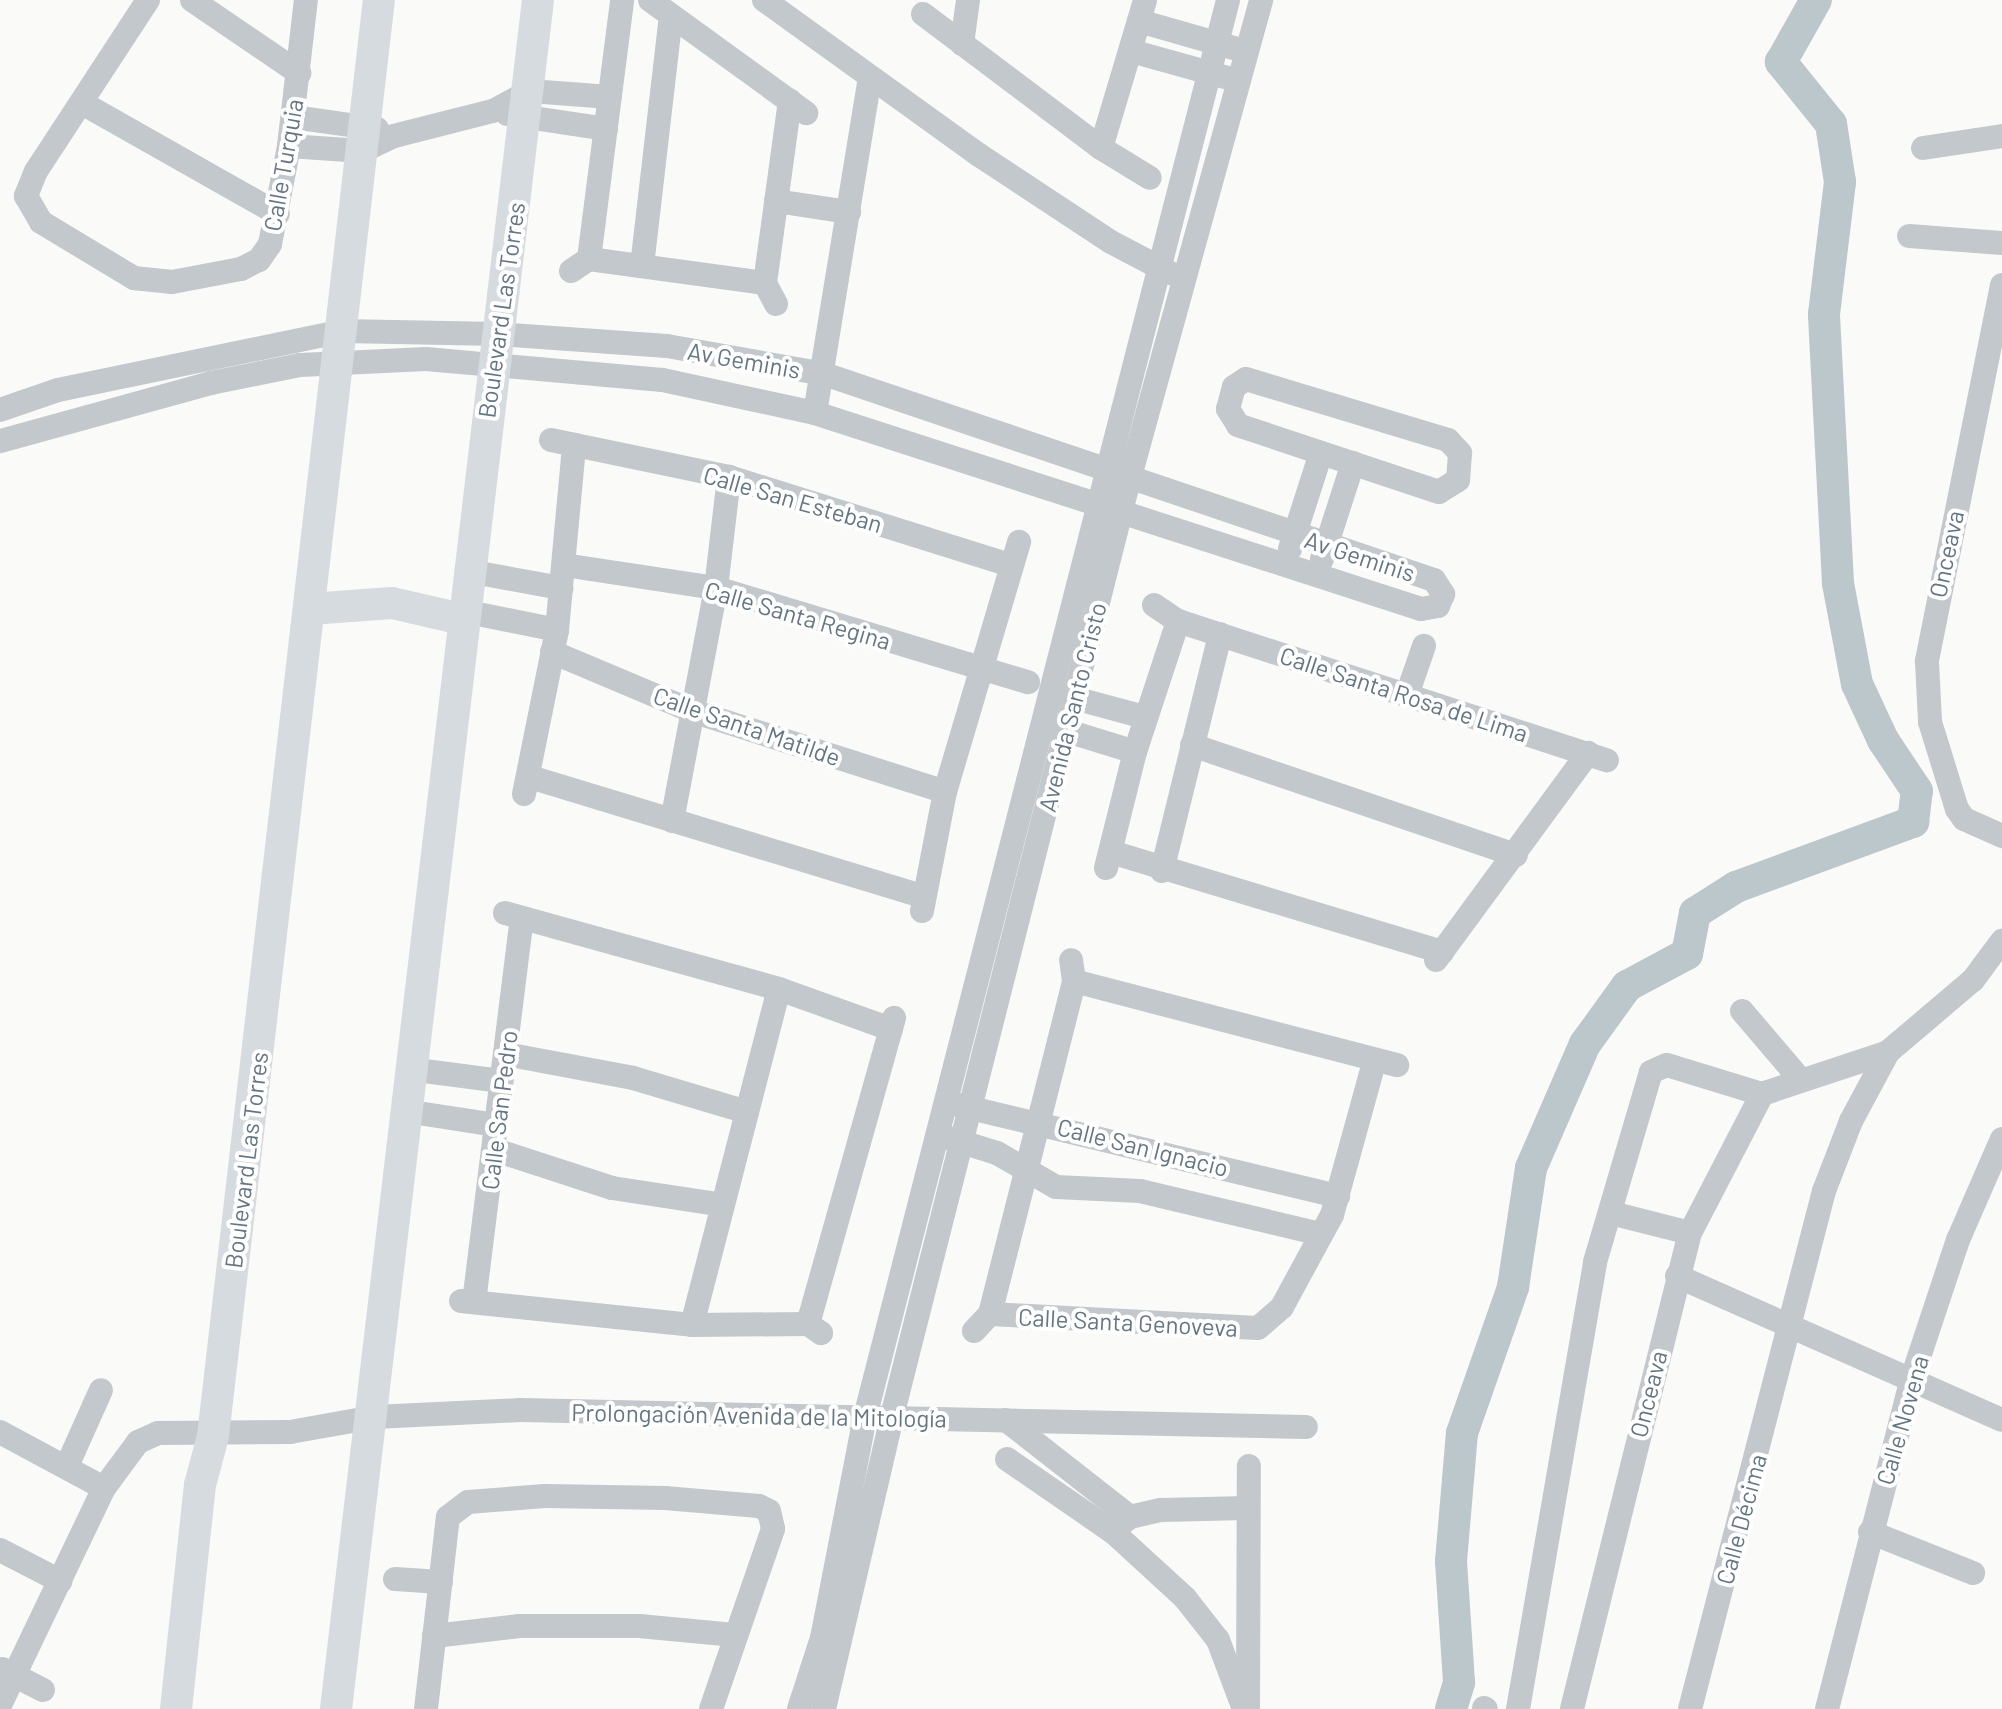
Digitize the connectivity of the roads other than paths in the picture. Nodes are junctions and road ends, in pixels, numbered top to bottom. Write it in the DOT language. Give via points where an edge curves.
graph roads {
  1 [pos="148,0"];
  2 [pos="192,0"];
  3 [pos="306,0"];
  4 [pos="379,0"];
  5 [pos="538,0"];
  6 [pos="622,0"];
  7 [pos="650,0"];
  8 [pos="764,0"];
  9 [pos="968,0"];
  10 [pos="1228,0"];
  11 [pos="1261,0"];
  12 [pos="1138,7"];
  13 [pos="923,14"];
  14 [pos="671,16"];
  15 [pos="962,44"];
  16 [pos="1218,44"];
  17 [pos="1131,51"];
  18 [pos="1248,52"];
  19 [pos="299,73"];
  20 [pos="1210,73"];
  21 [pos="870,78"];
  22 [pos="1239,81"];
  23 [pos="610,97"];
  24 [pos="82,103"];
  25 [pos="528,105"];
  26 [pos="293,117"];
  27 [pos="606,129"];
  28 [pos="2002,136"];
  29 [pos="364,137"];
  30 [pos="289,146"];
  31 [pos="1101,148"];
  32 [pos="1923,148"];
  33 [pos="1150,178"];
  34 [pos="776,201"];
  35 [pos="849,212"];
  36 [pos="278,214"];
  37 [pos="1909,236"];
  38 [pos="1998,237"];
  39 [pos="642,266"];
  40 [pos="1157,269"];
  41 [pos="1185,278"];
  42 [pos="2002,285"];
  43 [pos="342,331"];
  44 [pos="496,348"];
  45 [pos="338,363"];
  46 [pos="824,374"];
  47 [pos="0,410"];
  48 [pos="815,413"];
  49 [pos="0,441"];
  50 [pos="1321,453"];
  51 [pos="1353,463"];
  52 [pos="729,477"];
  53 [pos="1119,477"];
  54 [pos="1111,512"];
  55 [pos="1295,535"];
  56 [pos="1327,545"];
  57 [pos="1285,566"];
  58 [pos="468,571"];
  59 [pos="1317,576"];
  60 [pos="563,577"];
  61 [pos="716,588"];
  62 [pos="1154,605"];
  63 [pos="310,609"];
  64 [pos="462,615"];
  65 [pos="1178,621"];
  66 [pos="1220,634"];
  67 [pos="554,641"];
  68 [pos="1424,646"];
  69 [pos="979,668"];
  70 [pos="1028,682"];
  71 [pos="1064,695"];
  72 [pos="1407,695"];
  73 [pos="695,712"];
  74 [pos="1145,717"];
  75 [pos="1056,727"];
  76 [pos="1192,745"];
  77 [pos="1135,752"];
  78 [pos="945,792"];
  79 [pos="672,821"];
  80 [pos="2002,836"];
  81 [pos="1516,855"];
  82 [pos="1162,871"];
  83 [pos="2002,941"];
  84 [pos="779,989"];
  85 [pos="1742,1011"];
  86 [pos="1888,1052"];
  87 [pos="505,1054"];
  88 [pos="409,1069"];
  89 [pos="1800,1079"];
  90 [pos="501,1081"];
  91 [pos="1762,1094"];
  92 [pos="959,1105"];
  93 [pos="405,1111"];
  94 [pos="747,1112"];
  95 [pos="1039,1120"];
  96 [pos="497,1125"];
  97 [pos="951,1139"];
  98 [pos="2002,1139"];
  99 [pos="495,1150"];
  100 [pos="1027,1167"];
  101 [pos="1338,1196"];
  102 [pos="723,1205"];
  103 [pos="1611,1213"];
  104 [pos="931,1217"];
  105 [pos="1690,1233"];
  106 [pos="1321,1234"];
  107 [pos="1677,1276"];
  108 [pos="692,1325"];
  109 [pos="1792,1330"];
  110 [pos="1911,1381"];
  111 [pos="101,1390"];
  112 [pos="892,1416"];
  113 [pos="374,1417"];
  114 [pos="865,1417"];
  115 [pos="1006,1420"];
  116 [pos="2002,1420"];
  117 [pos="1306,1427"];
  118 [pos="0,1432"];
  119 [pos="213,1436"];
  120 [pos="1007,1459"];
  121 [pos="67,1466"];
  122 [pos="1249,1466"];
  123 [pos="104,1488"];
  124 [pos="1248,1508"];
  125 [pos="1122,1524"];
  126 [pos="1870,1532"];
  127 [pos="0,1550"];
  128 [pos="1973,1573"];
  129 [pos="395,1579"];
  130 [pos="60,1581"];
  131 [pos="441,1582"];
  132 [pos="735,1635"];
  133 [pos="434,1636"];
  134 [pos="7,1671"];
  135 [pos="43,1690"];
  136 [pos="0,1705"];
  137 [pos="176,1709"];
  138 [pos="336,1709"];
  139 [pos="426,1709"];
  140 [pos="711,1709"];
  141 [pos="799,1709"];
  142 [pos="824,1709"];
  143 [pos="1246,1709"];
  144 [pos="1518,1709"];
  145 [pos="1572,1709"];
  146 [pos="1690,1709"];
  147 [pos="1827,1709"];
  1 -- 24 [label="street, Calle Turquia"];
  2 -- 19 [label="street"];
  3 -- 19 [label="street, Calle Turquia"];
  4 -- 29 [label="main road, Boulevard Las Torres"];
  5 -- 25 [label="main road, Boulevard Las Torres"];
  6 -- 23 [label="street"];
  7 -- 14 [label="street"];
  8 -- 21 [label="street"];
  9 -- 15 [label="street"];
  10 -- 16 [label="street, Avenida Santo Cristo"];
  11 -- 18 [label="street, Avenida Santo Cristo"];
  12 -- 16 [label="street"];
  12 -- 17 [label="street"];
  13 -- 15 [label="street"];
  14 -- 34 [label="street" via="798,107"];
  14 -- 39 [label="street"];
  15 -- 31 [label="street"];
  16 -- 18 [label="street"];
  16 -- 20 [label="street, Avenida Santo Cristo"];
  17 -- 20 [label="street"];
  17 -- 31 [label="street"];
  18 -- 22 [label="street, Avenida Santo Cristo"];
  19 -- 26 [label="street, Calle Turquia"];
  20 -- 22 [label="street"];
  20 -- 40 [label="street, Avenida Santo Cristo"];
  21 -- 35 [label="street"];
  21 -- 40 [label="street"];
  22 -- 41 [label="street, Avenida Santo Cristo"];
  23 -- 25 [label="street"];
  23 -- 27 [label="street"];
  24 -- 36 [label="street"];
  24 -- 36 [label="street, Calle Turquia" via="29,184 31,211 134,278 172,282 241,269 259,260 270,244"];
  25 -- 27 [label="street"];
  25 -- 29 [label="street" via="394,136"];
  25 -- 44 [label="main road, Boulevard Las Torres"];
  26 -- 29 [label="street"];
  26 -- 30 [label="street, Calle Turquia"];
  27 -- 39 [label="street" via="580,265"];
  28 -- 32 [label="street"];
  29 -- 30 [label="street"];
  29 -- 43 [label="main road, Boulevard Las Torres"];
  30 -- 36 [label="street, Calle Turquia"];
  31 -- 33 [label="street"];
  34 -- 35 [label="street"];
  34 -- 39 [label="street" via="770,294"];
  35 -- 46 [label="street"];
  37 -- 38 [label="street"];
  40 -- 41 [label="street"];
  40 -- 53 [label="street, Avenida Santo Cristo"];
  41 -- 53 [label="street, Avenida Santo Cristo"];
  42 -- 80 [label="street, Onceava" via="1927,648 1930,722 1964,819"];
  43 -- 44 [label="street, Av Geminis"];
  43 -- 45 [label="main road, Boulevard Las Torres"];
  43 -- 47 [label="street, Av Geminis" via="58,390"];
  44 -- 45 [label="street, Av Geminis"];
  44 -- 46 [label="street, Av Geminis" via="667,346"];
  44 -- 48 [label="street, Av Geminis"];
  44 -- 58 [label="main road, Boulevard Las Torres"];
  45 -- 49 [label="street, Av Geminis" via="211,383"];
  45 -- 63 [label="main road, Boulevard Las Torres"];
  46 -- 48 [label="street"];
  46 -- 53 [label="street, Av Geminis"];
  48 -- 54 [label="street, Av Geminis"];
  50 -- 51 [label="street"];
  50 -- 51 [label="street" via="1238,425 1228,409 1234,387 1258,379 1448,440 1463,463 1458,480 1439,492"];
  50 -- 55 [label="street"];
  51 -- 56 [label="street"];
  52 -- 60 [label="street, Calle San Esteban" via="562,442"];
  52 -- 61 [label="street"];
  52 -- 69 [label="street, Calle San Esteban" via="1014,554"];
  53 -- 54 [label="street, Avenida Santo Cristo"];
  53 -- 55 [label="street, Av Geminis"];
  54 -- 57 [label="street, Av Geminis"];
  54 -- 71 [label="street, Avenida Santo Cristo"];
  55 -- 56 [label="street, Av Geminis"];
  55 -- 57 [label="street"];
  56 -- 59 [label="street"];
  56 -- 59 [label="street, Av Geminis" via="1434,580 1442,600 1433,609 1421,609"];
  57 -- 59 [label="street, Av Geminis"];
  58 -- 60 [label="street, Calle Santa Regina"];
  58 -- 64 [label="main road, Boulevard Las Torres"];
  60 -- 61 [label="street, Calle Santa Regina"];
  60 -- 67 [label="street, Calle San Esteban"];
  61 -- 69 [label="street, Calle Santa Regina"];
  61 -- 73 [label="street"];
  62 -- 65 [label="street, Calle Santa Rosa de Lima"];
  63 -- 64 [label="main road" via="392,603"];
  63 -- 119 [label="main road, Boulevard Las Torres"];
  64 -- 67 [label="street, Calle Santa Matilde"];
  64 -- 88 [label="main road, Boulevard Las Torres"];
  65 -- 66 [label="street, Calle Santa Rosa de Lima"];
  65 -- 74 [label="street, Calle Santa Rosa de Lima"];
  66 -- 72 [label="street, Calle Santa Rosa de Lima"];
  66 -- 76 [label="street"];
  67 -- 73 [label="street, Calle Santa Matilde"];
  67 -- 79 [label="street, Calle San Esteban" via="527,786"];
  68 -- 72 [label="street"];
  69 -- 70 [label="street, Calle Santa Regina"];
  69 -- 78 [label="street, Calle San Esteban"];
  71 -- 74 [label="street"];
  71 -- 75 [label="street, Avenida Santo Cristo"];
  72 -- 81 [label="street, Calle Santa Rosa de Lima" via="1597,756"];
  73 -- 78 [label="street, Calle Santa Matilde"];
  73 -- 79 [label="street"];
  74 -- 77 [label="street, Calle Santa Rosa de Lima"];
  75 -- 77 [label="street"];
  75 -- 92 [label="street, Avenida Santo Cristo"];
  76 -- 81 [label="street"];
  76 -- 82 [label="street"];
  77 -- 82 [label="street, Calle Santa Rosa de Lima" via="1108,860"];
  78 -- 79 [label="street, Calle San Esteban" via="923,904"];
  81 -- 82 [label="street, Calle Santa Rosa de Lima" via="1439,956"];
  83 -- 86 [label="street" via="1980,973"];
  84 -- 87 [label="street, Calle San Pedro" via="513,915"];
  84 -- 94 [label="street"];
  84 -- 108 [label="street, Calle San Pedro" via="892,1023 815,1328"];
  85 -- 89 [label="street"];
  86 -- 89 [label="street"];
  86 -- 109 [label="street, Calle Décima" via="1851,1121 1824,1191"];
  87 -- 90 [label="street, Calle San Pedro"];
  87 -- 94 [label="street" via="633,1078"];
  88 -- 90 [label="street"];
  88 -- 93 [label="main road, Boulevard Las Torres"];
  89 -- 91 [label="street"];
  90 -- 96 [label="street, Calle San Pedro"];
  91 -- 103 [label="street" via="1667,1065 1651,1072"];
  91 -- 105 [label="street, Onceava"];
  92 -- 95 [label="street, Calle San Ignacio"];
  92 -- 97 [label="street, Avenida Santo Cristo"];
  93 -- 96 [label="street"];
  93 -- 113 [label="main road, Boulevard Las Torres"];
  94 -- 102 [label="street"];
  95 -- 100 [label="street, Calle Santa Genoveva"];
  95 -- 101 [label="street, Calle San Ignacio"];
  95 -- 101 [label="street, Calle Santa Genoveva" via="1073,970 1386,1064"];
  96 -- 99 [label="street, Calle San Pedro"];
  97 -- 100 [label="street, Calle San Ignacio"];
  97 -- 104 [label="street, Avenida Santo Cristo"];
  98 -- 110 [label="street, Calle Novena" via="1958,1240"];
  99 -- 102 [label="street" via="612,1188"];
  99 -- 108 [label="street, Calle San Pedro" via="467,1301"];
  100 -- 106 [label="street, Calle San Ignacio" via="1056,1187 1140,1191"];
  100 -- 106 [label="street, Calle Santa Genoveva" via="982,1322 1258,1328 1282,1307"];
  101 -- 106 [label="street, Calle Santa Genoveva"];
  102 -- 108 [label="street"];
  103 -- 105 [label="street"];
  103 -- 144 [label="street" via="1595,1262"];
  104 -- 112 [label="street, Avenida Santo Cristo"];
  104 -- 114 [label="street, Avenida Santo Cristo"];
  105 -- 107 [label="street, Onceava"];
  107 -- 109 [label="street"];
  107 -- 145 [label="street, Onceava"];
  109 -- 110 [label="street"];
  109 -- 146 [label="street, Calle Décima"];
  110 -- 116 [label="street"];
  110 -- 126 [label="street, Calle Novena"];
  111 -- 121 [label="street"];
  112 -- 114 [label="street, Prolongación Avenida de la Mitología"];
  112 -- 115 [label="street, Prolongación Avenida de la Mitología"];
  112 -- 142 [label="street, Avenida Santo Cristo"];
  113 -- 114 [label="street, Prolongación Avenida de la Mitología" via="521,1410"];
  113 -- 119 [label="street, Prolongación Avenida de la Mitología" via="290,1432"];
  113 -- 138 [label="main road, Boulevard Las Torres"];
  114 -- 141 [label="street, Avenida Santo Cristo" via="822,1638"];
  115 -- 117 [label="street, Prolongación Avenida de la Mitología"];
  115 -- 125 [label="street"];
  118 -- 121 [label="street"];
  119 -- 123 [label="street, Prolongación Avenida de la Mitología" via="147,1436 131,1449"];
  119 -- 137 [label="main road, Boulevard Las Torres" via="200,1485"];
  120 -- 125 [label="street"];
  121 -- 123 [label="street"];
  122 -- 124 [label="street"];
  123 -- 130 [label="street"];
  124 -- 125 [label="street"];
  124 -- 143 [label="street"];
  125 -- 143 [label="street" via="1218,1640"];
  126 -- 128 [label="street"];
  126 -- 147 [label="street, Calle Novena"];
  127 -- 130 [label="street"];
  129 -- 131 [label="street"];
  130 -- 134 [label="street"];
  131 -- 132 [label="street" via="448,1517 468,1502 545,1496 759,1506 769,1511 773,1529"];
  131 -- 133 [label="street"];
  132 -- 133 [label="street" via="564,1626"];
  132 -- 140 [label="street"];
  133 -- 139 [label="street"];
  134 -- 135 [label="street"];
  134 -- 136 [label="street"];
}
